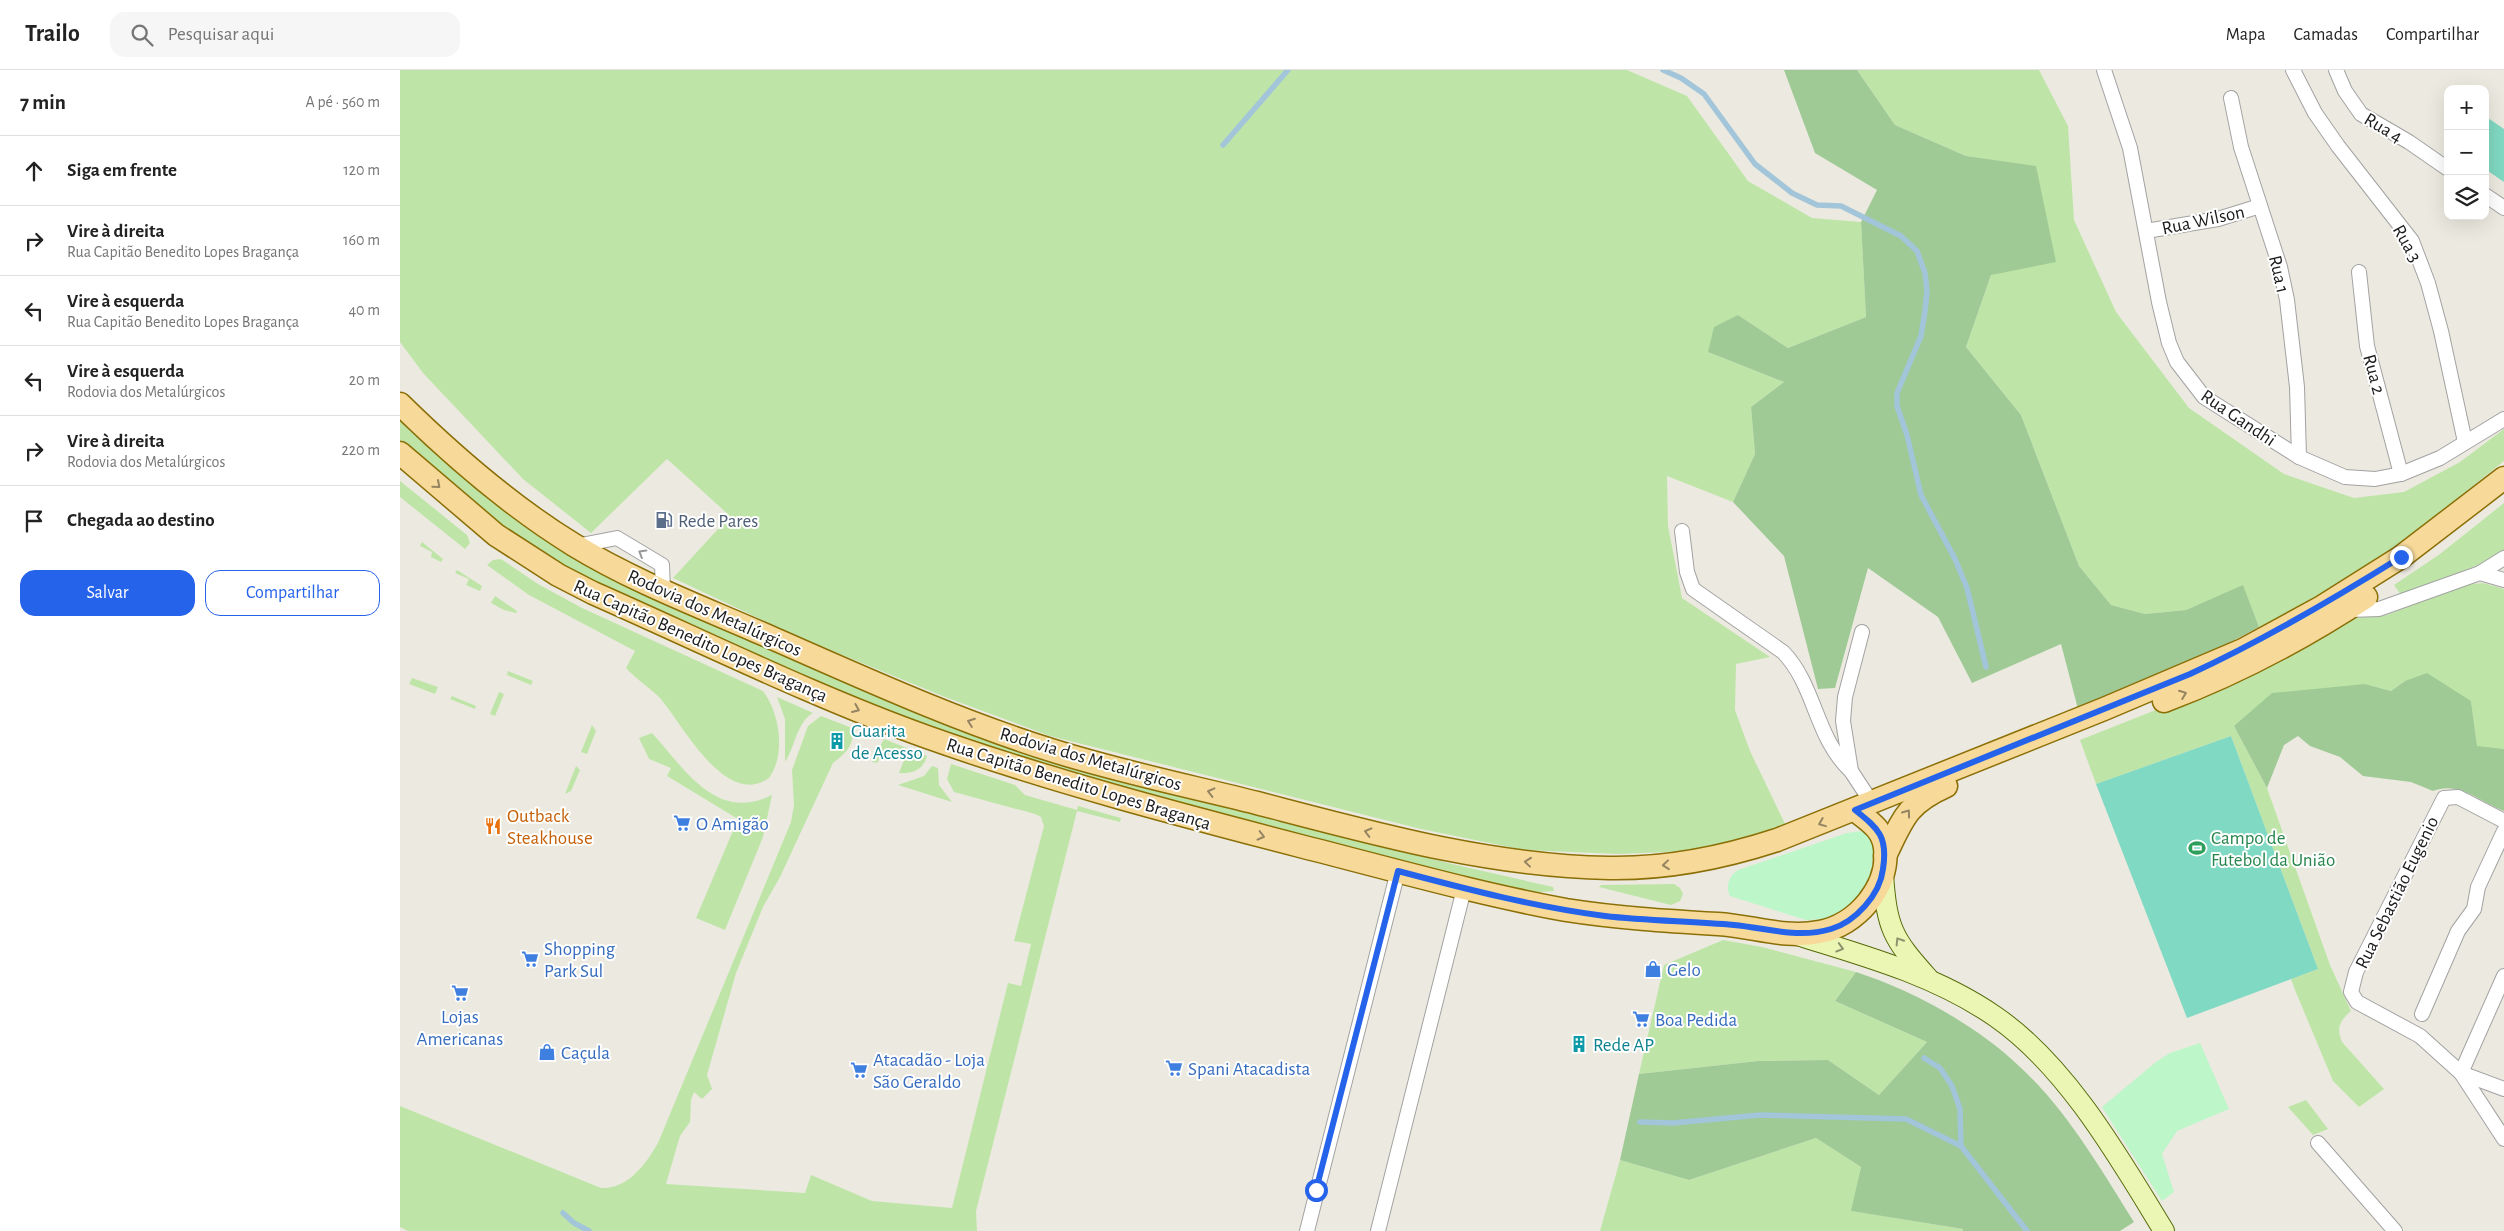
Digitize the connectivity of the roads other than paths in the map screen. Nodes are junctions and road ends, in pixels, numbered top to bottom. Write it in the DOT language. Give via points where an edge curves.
graph roads {
  1 [pos="2104,70"];
  2 [pos="2293,70"];
  3 [pos="2336,70"];
  4 [pos="2231,98"];
  5 [pos="2444,166"];
  6 [pos="2489,198"];
  7 [pos="2260,206"];
  8 [pos="2504,208"];
  9 [pos="2146,231"];
  10 [pos="2359,272"];
  11 [pos="400,404"];
  12 [pos="2504,419"];
  13 [pos="2465,442"];
  14 [pos="400,453"];
  15 [pos="2299,457"];
  16 [pos="2401,474"];
  17 [pos="2504,478"];
  18 [pos="2504,497"];
  19 [pos="1682,532"];
  20 [pos="2504,558"];
  21 [pos="2480,573"];
  22 [pos="2504,580"];
  23 [pos="2346,610"];
  24 [pos="1862,632"];
  25 [pos="1851,771"];
  26 [pos="1863,807"];
  27 [pos="2504,821"];
  28 [pos="2504,831"];
  29 [pos="1884,865"];
  30 [pos="1398,871"];
  31 [pos="1464,889"];
  32 [pos="1793,934"];
  33 [pos="2504,976"];
  34 [pos="1929,979"];
  35 [pos="2422,1014"];
  36 [pos="2461,1073"];
  37 [pos="2504,1089"];
  38 [pos="2504,1139"];
  39 [pos="2318,1143"];
  40 [pos="1307,1231"];
  41 [pos="1378,1231"];
  42 [pos="2164,1231"];
  43 [pos="2395,1231"];
  1 -- 9 [label="street, Rua Gandhi" via="2130,148"];
  2 -- 13 [label="street, Rua 3" via="2328,133 2412,241 2441,331"];
  3 -- 5 [label="street, Rua 4" via="2345,91 2361,114"];
  4 -- 7 [label="street, Rua 1" via="2241,147"];
  6 -- 8 [label="street"];
  7 -- 9 [label="street, Rua Wilson" via="2209,221"];
  7 -- 15 [label="street, Rua 1" via="2287,300 2297,387"];
  9 -- 15 [label="street, Rua Gandhi" via="2164,325 2177,362 2187,378 2204,397"];
  10 -- 16 [label="street, Rua 2" via="2367,346"];
  26 -- 11 [label="main road, Rodovia dos Metalúrgicos, one-way" via="1777,840 1715,858 1648,867 1576,867 1492,858 1412,842 1052,750 924,704 663,590 576,546 488,483"];
  12 -- 13 [label="street, Rua Gandhi"];
  13 -- 16 [label="street, Rua Gandhi" via="2440,458"];
  14 -- 30 [label="main road, Rua Capitão Benedito Lopes Bragança, one-way" via="496,535 558,575 875,717 1071,784"];
  15 -- 16 [label="street, Rua Gandhi" via="2345,477 2375,478"];
  17 -- 26 [label="main road, Rodovia dos Metalúrgicos" via="2401,557 2320,608 2244,650"];
  18 -- 23 [label="main road" via="2426,557"];
  19 -- 25 [label="street" via="1686,572 1693,589 1783,652 1793,663 1824,736 1839,760"];
  20 -- 21 [label="street"];
  21 -- 22 [label="street"];
  21 -- 23 [label="street" via="2379,609"];
  29 -- 23 [label="main road, one-way" via="1907,811 1932,792 2207,684 2288,646"];
  24 -- 25 [label="street" via="1843,709"];
  25 -- 26 [label="street"];
  26 -- 29 [label="main road" via="1885,846"];
  27 -- 36 [label="street, Rua Sebastião Eugenio" via="2464,799 2448,796 2441,801 2356,972 2350,992 2363,1006 2427,1042"];
  28 -- 35 [label="street" via="2478,887 2474,909 2458,931"];
  29 -- 32 [label="main road, Rua Capitão Benedito Lopes Bragança" via="1864,909 1845,924 1818,933"];
  34 -- 29 [label="main road, Rua Capitão Benedito Lopes Bragança, one-way" via="1893,932 1886,908"];
  30 -- 31 [label="main road, Rua Capitão Benedito Lopes Bragança"];
  30 -- 40 [label="street"];
  31 -- 32 [label="main road, Rua Capitão Benedito Lopes Bragança" via="1606,916 1735,925"];
  31 -- 41 [label="street"];
  32 -- 34 [label="main road, Rua Capitão Benedito Lopes Bragança, one-way"];
  33 -- 36 [label="street"];
  34 -- 42 [label="main road, Rua Capitão Benedito Lopes Bragança" via="1998,1018 2046,1061 2075,1096 2125,1168"];
  36 -- 37 [label="street"];
  36 -- 38 [label="street"];
  39 -- 43 [label="street"];
}
